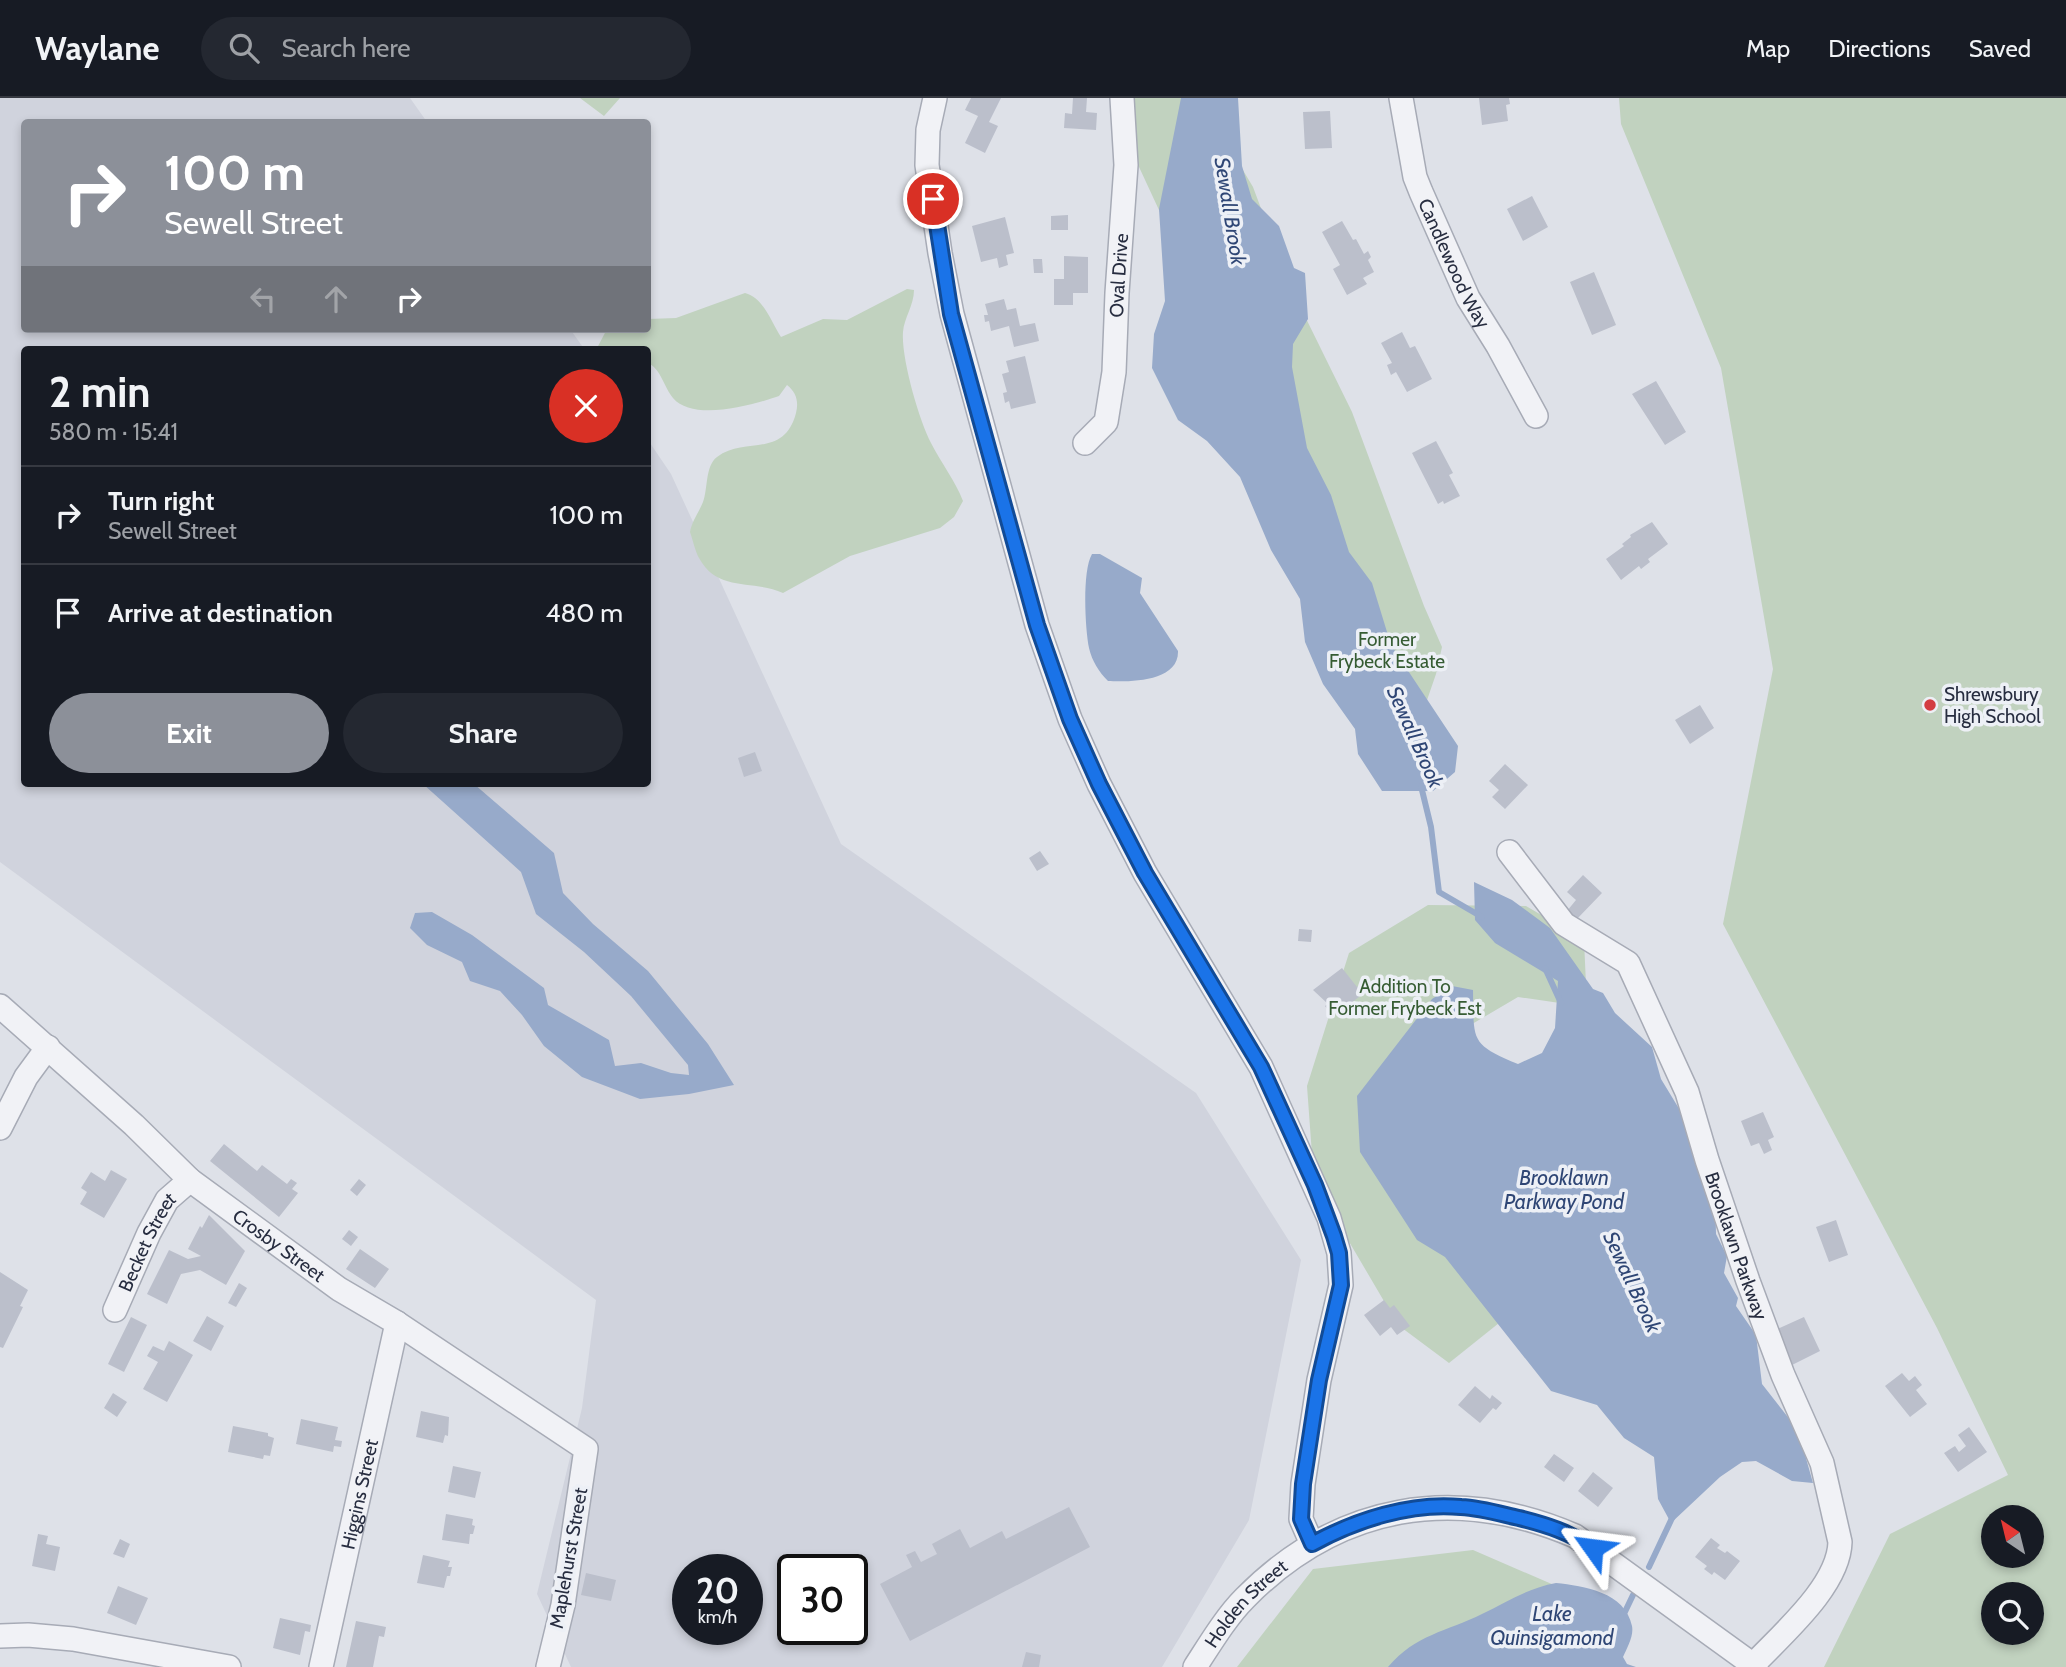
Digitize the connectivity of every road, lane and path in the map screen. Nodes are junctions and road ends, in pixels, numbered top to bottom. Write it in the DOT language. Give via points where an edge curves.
graph roads {
  1 [pos="934,98"];
  2 [pos="1122,98"];
  3 [pos="1401,98"];
  4 [pos="1536,416"];
  5 [pos="1085,443"];
  6 [pos="1509,852"];
  7 [pos="0,1006"];
  8 [pos="48,1047"];
  9 [pos="0,1128"];
  10 [pos="190,1180"];
  11 [pos="115,1310"];
  12 [pos="397,1323"];
  13 [pos="586,1449"];
  14 [pos="1312,1544"];
  15 [pos="0,1636"];
  16 [pos="1755,1666"];
  17 [pos="229,1667"];
  18 [pos="321,1667"];
  19 [pos="548,1667"];
  20 [pos="1195,1667"];
  1 -- 14 [label="street" via="928,165 951,314 1037,625 1099,784 1145,873 1261,1067 1320,1196 1339,1253 1341,1285 1319,1380 1303,1484 1301,1519"];
  2 -- 5 [label="street, Oval Drive" via="1126,165 1115,372 1106,422"];
  3 -- 4 [label="street, Candlewood Way" via="1421,192 1468,298"];
  6 -- 16 [label="street, Brooklawn Parkway" via="1564,924 1628,963 1687,1092 1752,1292 1822,1463 1840,1552 1823,1589"];
  7 -- 8 [label="street, Crosby Street"];
  8 -- 9 [label="street" via="26,1077"];
  8 -- 10 [label="street, Crosby Street"];
  10 -- 11 [label="street, Becket Street" via="167,1200"];
  10 -- 12 [label="street, Crosby Street" via="339,1289"];
  12 -- 13 [label="street, Crosby Street"];
  12 -- 18 [label="street, Higgins Street"];
  13 -- 19 [label="street, Maplehurst Street" via="563,1605"];
  14 -- 16 [label="street, Holden Street" via="1368,1519 1436,1507 1461,1507 1552,1526 1575,1536"];
  14 -- 20 [label="street, Holden Street" via="1244,1599"];
  15 -- 17 [label="street" via="73,1639"];
}
